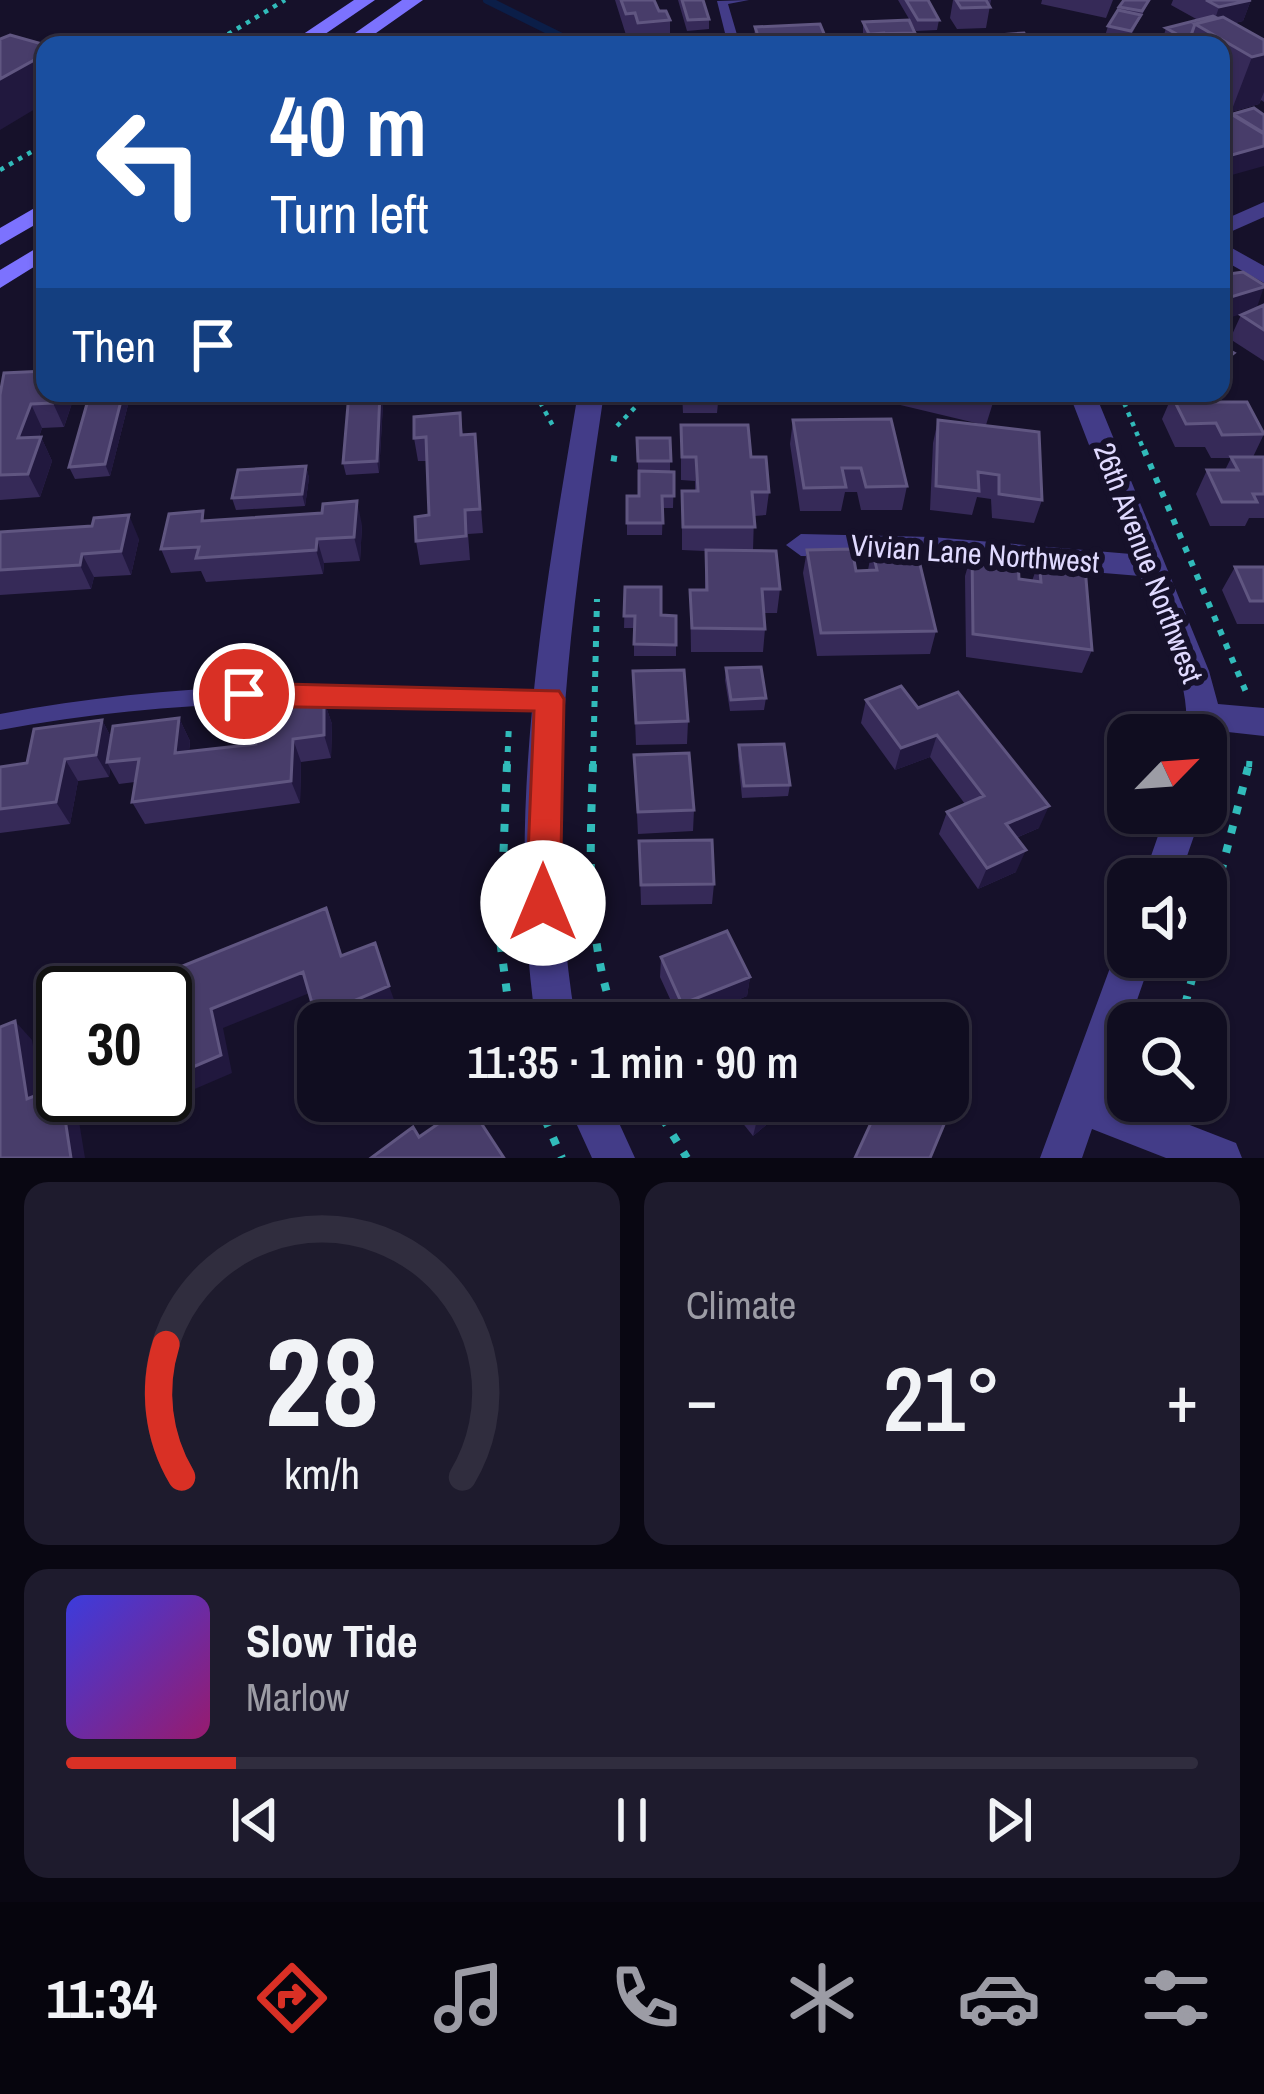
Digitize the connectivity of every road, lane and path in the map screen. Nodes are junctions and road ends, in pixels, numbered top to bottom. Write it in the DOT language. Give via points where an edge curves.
graph roads {
  1 [pos="286,0"];
  2 [pos="366,0"];
  3 [pos="414,0"];
  4 [pos="744,0"];
  5 [pos="225,36"];
  6 [pos="310,36"];
  7 [pos="360,36"];
  8 [pos="732,36"];
  9 [pos="36,148"];
  10 [pos="0,170"];
  11 [pos="1264,209"];
  12 [pos="36,214"];
  13 [pos="1230,221"];
  14 [pos="0,238"];
  15 [pos="1230,254"];
  16 [pos="36,256"];
  17 [pos="1264,276"];
  18 [pos="0,281"];
  19 [pos="590,402"];
  20 [pos="640,402"];
  21 [pos="1085,402"];
  22 [pos="1124,402"];
  23 [pos="615,427"];
  24 [pos="611,458"];
  25 [pos="624,460"];
  26 [pos="801,545"];
  27 [pos="1149,566"];
  28 [pos="597,590"];
  29 [pos="1246,692"];
  30 [pos="510,698"];
  31 [pos="549,699"];
  32 [pos="1202,714"];
  33 [pos="0,722"];
  34 [pos="1227,730"];
  35 [pos="1257,735"];
  36 [pos="1226,858"];
  37 [pos="1126,978"];
  38 [pos="508,1002"];
  39 [pos="553,1002"];
  40 [pos="609,1002"];
  41 [pos="1081,1104"];
  42 [pos="546,1122"];
  43 [pos="597,1122"];
  44 [pos="665,1122"];
  45 [pos="562,1158"];
  46 [pos="614,1158"];
  47 [pos="687,1158"];
  48 [pos="1061,1158"];
  49 [pos="1221,1158"];
  1 -- 5 [label="path"];
  2 -- 6 [label="main road"];
  3 -- 7 [label="main road"];
  4 -- 8 [label="lane" via="722,1"];
  9 -- 10 [label="path"];
  11 -- 13 [label="street"];
  12 -- 14 [label="main road"];
  15 -- 17 [label="street"];
  16 -- 18 [label="main road"];
  19 -- 31 [label="street"];
  20 -- 23 [label="path"];
  21 -- 27 [label="street, 26th Avenue Northwest"];
  22 -- 29 [label="path"];
  24 -- 25 [label="path"];
  26 -- 27 [label="street, Vivian Lane Northwest"];
  27 -- 32 [label="street, 26th Avenue Northwest" via="1193,671"];
  28 -- 40 [label="path" via="590,862 598,974"];
  30 -- 31 [label="lane"];
  30 -- 33 [label="lane" via="244,694 118,700"];
  30 -- 38 [label="path" via="500,899"];
  31 -- 39 [label="street" via="544,948"];
  34 -- 35 [label="street"];
  35 -- 36 [label="path"];
  37 -- 41 [label="street"];
  41 -- 48 [label="street"];
  41 -- 49 [label="street"];
  42 -- 45 [label="path"];
  43 -- 46 [label="street"];
  44 -- 47 [label="path"];
}
